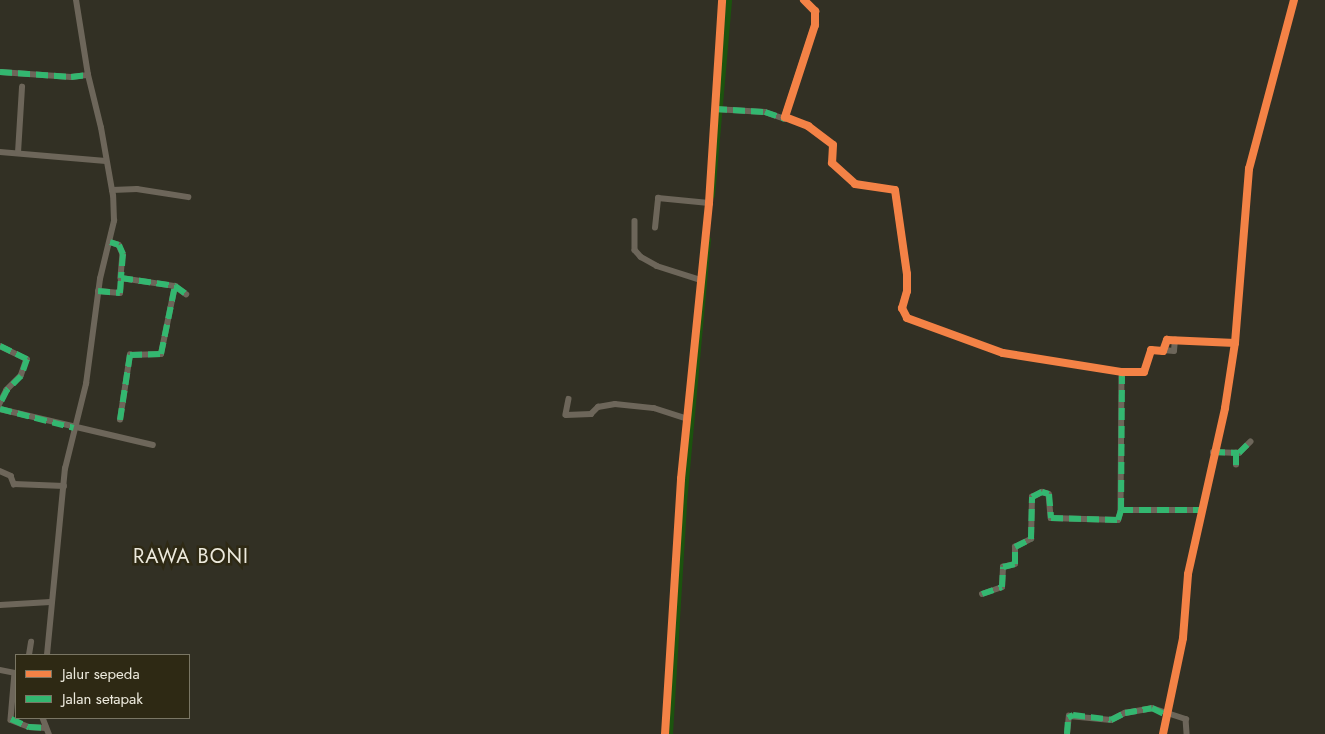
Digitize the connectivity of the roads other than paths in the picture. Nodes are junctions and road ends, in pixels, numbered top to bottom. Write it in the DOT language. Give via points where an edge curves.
graph roads {
  1 [pos="76,0"];
  2 [pos="722,0"];
  3 [pos="804,0"];
  4 [pos="1294,0"];
  5 [pos="0,72"];
  6 [pos="88,75"];
  7 [pos="22,86"];
  8 [pos="719,109"];
  9 [pos="785,119"];
  10 [pos="0,152"];
  11 [pos="18,153"];
  12 [pos="106,160"];
  13 [pos="112,190"];
  14 [pos="188,198"];
  15 [pos="709,203"];
  16 [pos="635,221"];
  17 [pos="655,228"];
  18 [pos="110,242"];
  19 [pos="121,278"];
  20 [pos="701,280"];
  21 [pos="175,286"];
  22 [pos="98,291"];
  23 [pos="186,294"];
  24 [pos="1175,340"];
  25 [pos="1235,342"];
  26 [pos="0,346"];
  27 [pos="1163,350"];
  28 [pos="1122,372"];
  29 [pos="569,400"];
  30 [pos="0,404"];
  31 [pos="0,408"];
  32 [pos="687,419"];
  33 [pos="120,420"];
  34 [pos="74,428"];
  35 [pos="1250,442"];
  36 [pos="154,445"];
  37 [pos="1213,452"];
  38 [pos="1236,453"];
  39 [pos="1236,465"];
  40 [pos="0,471"];
  41 [pos="64,486"];
  42 [pos="1121,510"];
  43 [pos="1201,510"];
  44 [pos="982,594"];
  45 [pos="50,602"];
  46 [pos="0,605"];
  47 [pos="31,642"];
  48 [pos="29,654"];
  49 [pos="47,654"];
  50 [pos="0,670"];
  51 [pos="15,673"];
  52 [pos="15,682"];
  53 [pos="1168,714"];
  54 [pos="43,719"];
  55 [pos="47,731"];
  56 [pos="665,734"];
  57 [pos="1067,734"];
  58 [pos="1163,734"];
  59 [pos="1187,734"];
  1 -- 6 [label="street"];
  2 -- 8 [label="street"];
  3 -- 9 [label="street" via="815,12 815,25"];
  4 -- 25 [label="street" via="1249,169"];
  5 -- 6 [label="street" via="70,77"];
  6 -- 12 [label="street"];
  7 -- 11 [label="street"];
  8 -- 9 [label="street" via="765,112"];
  8 -- 15 [label="street"];
  9 -- 28 [label="street" via="808,126 833,145 833,164 855,184 895,190 907,274 907,294 902,312 907,318 1003,353"];
  10 -- 11 [label="street"];
  11 -- 12 [label="street"];
  12 -- 13 [label="street"];
  13 -- 14 [label="street" via="137,189"];
  13 -- 18 [label="street" via="114,220"];
  15 -- 17 [label="street" via="658,198"];
  15 -- 20 [label="street"];
  16 -- 20 [label="street" via="635,250 641,257 657,266"];
  18 -- 19 [label="street" via="119,245 123,254"];
  18 -- 22 [label="street"];
  19 -- 21 [label="street"];
  19 -- 22 [label="street" via="120,293"];
  20 -- 32 [label="street"];
  21 -- 23 [label="street"];
  21 -- 33 [label="street" via="161,354 130,355"];
  22 -- 34 [label="street" via="86,384"];
  24 -- 25 [label="street"];
  24 -- 27 [label="street" via="1166,341"];
  24 -- 27 [label="street" via="1174,351"];
  25 -- 37 [label="street" via="1225,408"];
  26 -- 30 [label="street" via="27,360 21,376 7,390"];
  27 -- 28 [label="street" via="1151,350 1144,372"];
  28 -- 42 [label="street"];
  29 -- 32 [label="street" via="566,415 591,414 598,407 615,404 654,408"];
  31 -- 34 [label="street"];
  32 -- 56 [label="street"];
  34 -- 36 [label="street"];
  34 -- 41 [label="street"];
  35 -- 38 [label="street"];
  37 -- 38 [label="street"];
  37 -- 43 [label="street"];
  38 -- 39 [label="street"];
  40 -- 41 [label="street" via="11,476 14,484"];
  41 -- 45 [label="street"];
  42 -- 43 [label="street"];
  42 -- 44 [label="street" via="1118,520 1051,518 1049,494 1042,492 1032,498 1031,539 1015,547 1015,564 1002,567 1002,587"];
  43 -- 53 [label="street" via="1188,574 1183,638"];
  45 -- 46 [label="street"];
  45 -- 49 [label="street"];
  47 -- 48 [label="street"];
  50 -- 51 [label="street"];
  52 -- 55 [label="street" via="11,720"];
  53 -- 57 [label="street" via="1152,708 1124,713 1111,720 1073,715 1068,718"];
  53 -- 58 [label="street"];
  53 -- 59 [label="street" via="1186,719"];
  54 -- 55 [label="street"];
}
